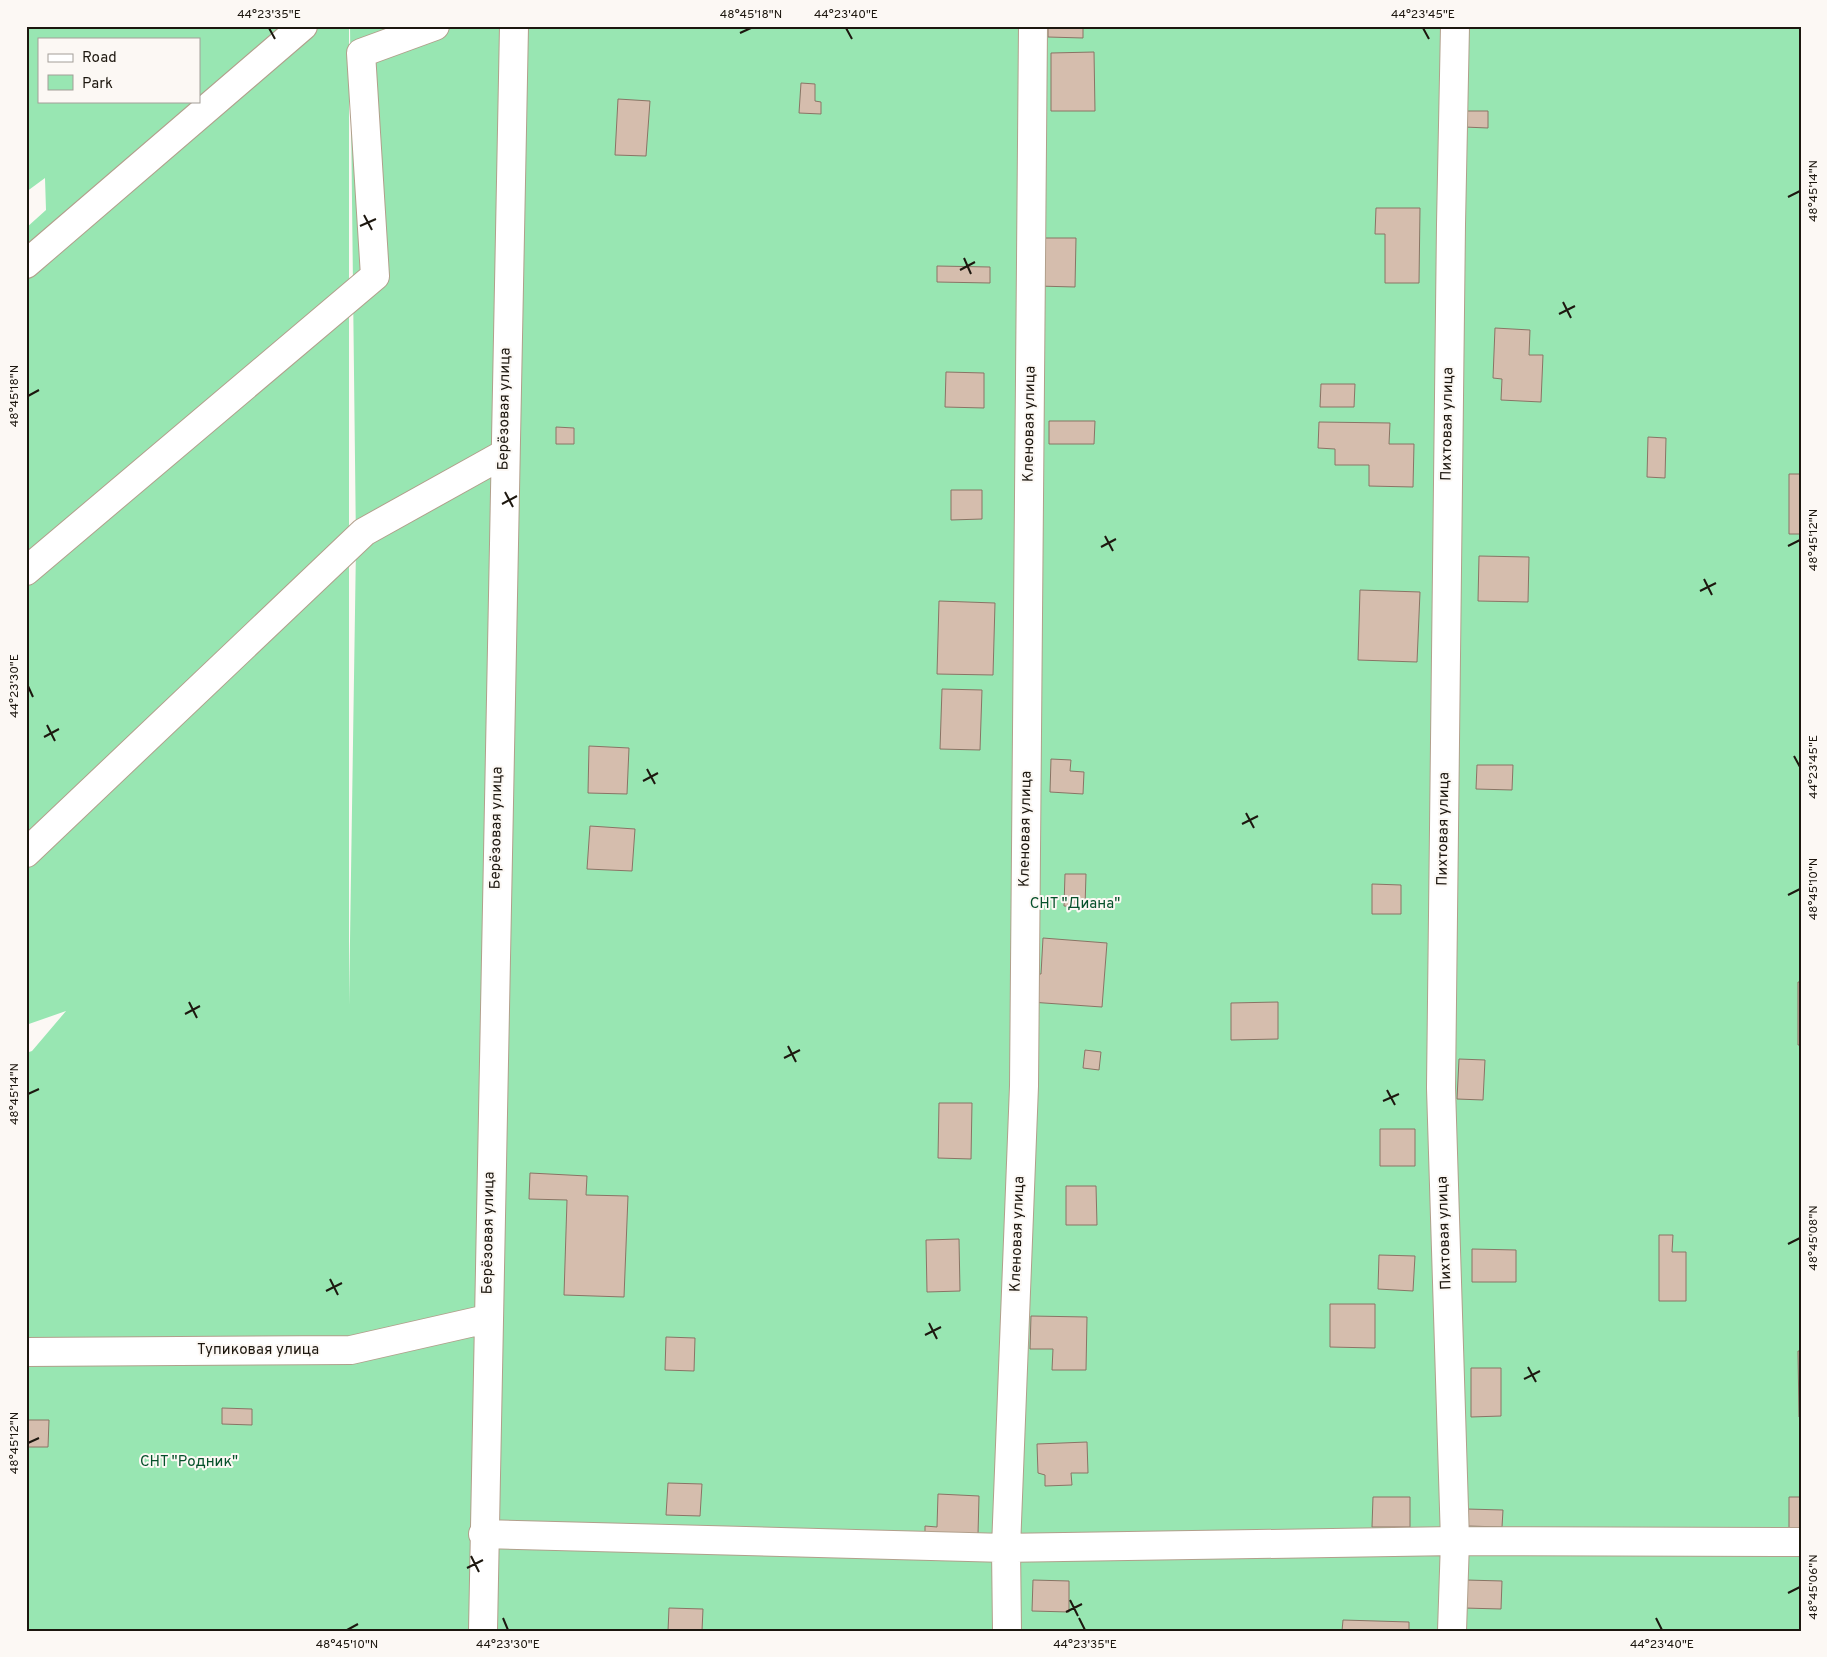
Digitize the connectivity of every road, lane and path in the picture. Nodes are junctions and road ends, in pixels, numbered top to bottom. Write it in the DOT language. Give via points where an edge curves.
graph roads {
  1 [pos="303,26"];
  2 [pos="435,26"];
  3 [pos="514,26"];
  4 [pos="1033,26"];
  5 [pos="1455,26"];
  6 [pos="26,264"];
  7 [pos="504,454"];
  8 [pos="26,571"];
  9 [pos="26,853"];
  10 [pos="487,1319"];
  11 [pos="26,1352"];
  12 [pos="483,1534"];
  13 [pos="1454,1541"];
  14 [pos="1801,1542"];
  15 [pos="1006,1548"];
  16 [pos="482,1631"];
  17 [pos="1007,1631"];
  18 [pos="1452,1631"];
  1 -- 6 [label="street"];
  2 -- 8 [label="street" via="361,53 375,276"];
  3 -- 7 [label="street, Берёзовая улица"];
  4 -- 15 [label="street, Кленовая улица" via="1024,1086"];
  5 -- 13 [label="street, Пихтовая улица" via="1441,1088"];
  7 -- 9 [label="street" via="364,532"];
  7 -- 10 [label="street, Берёзовая улица"];
  10 -- 11 [label="street, Тупиковая улица" via="351,1350"];
  10 -- 12 [label="street, Берёзовая улица"];
  12 -- 15 [label="street"];
  12 -- 16 [label="street, Берёзовая улица"];
  13 -- 14 [label="street"];
  13 -- 15 [label="street"];
  13 -- 18 [label="street, Пихтовая улица"];
  15 -- 17 [label="street, Кленовая улица"];
}
